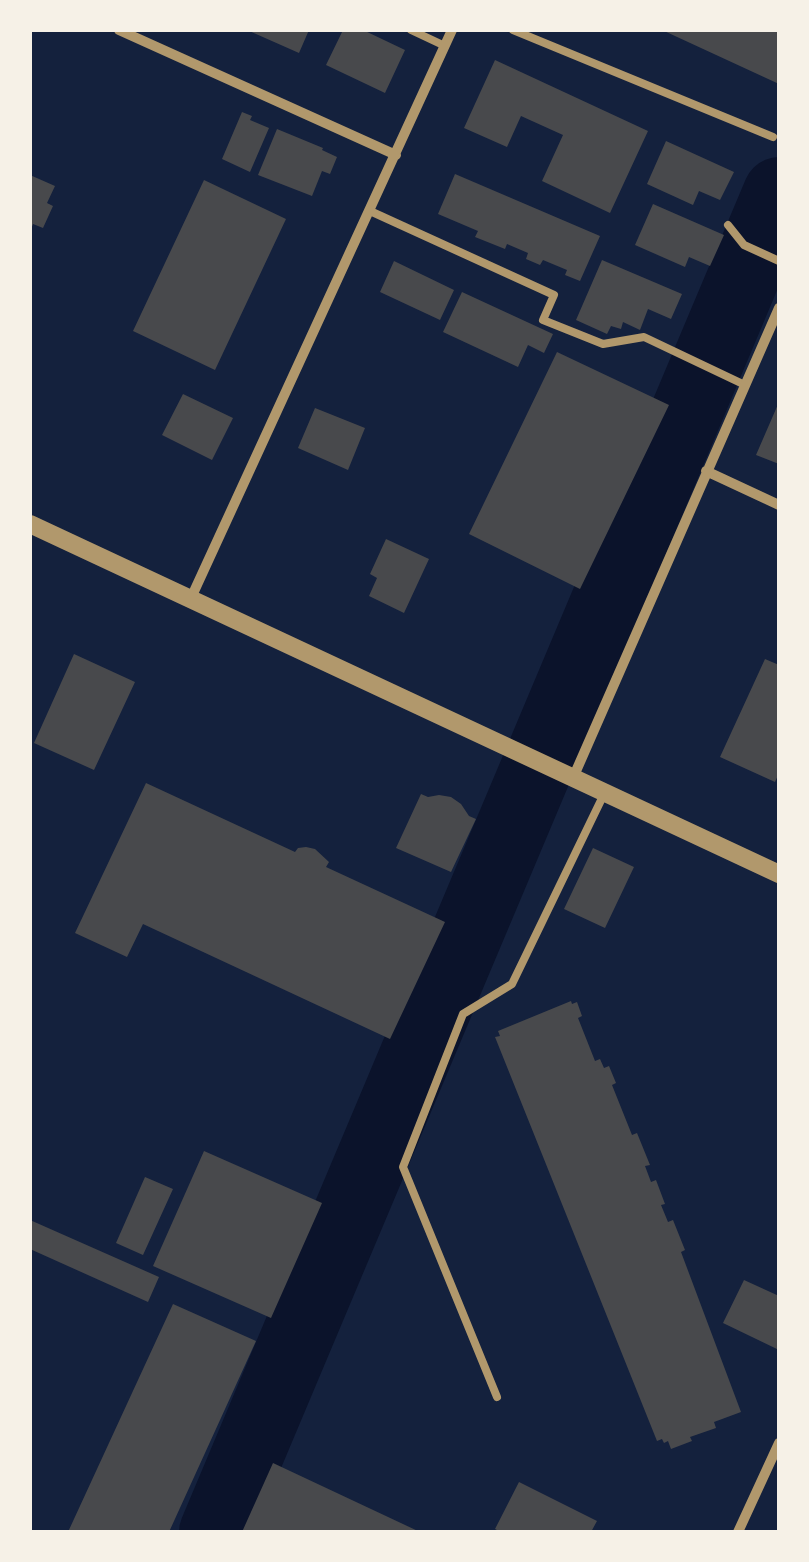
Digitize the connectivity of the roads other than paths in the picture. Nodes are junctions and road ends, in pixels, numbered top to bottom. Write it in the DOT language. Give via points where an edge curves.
graph roads {
  1 [pos="119,30"];
  2 [pos="411,30"];
  3 [pos="452,30"];
  4 [pos="513,30"];
  5 [pos="445,46"];
  6 [pos="773,137"];
  7 [pos="396,155"];
  8 [pos="370,211"];
  9 [pos="728,225"];
  10 [pos="775,259"];
  11 [pos="779,308"];
  12 [pos="745,385"];
  13 [pos="706,472"];
  14 [pos="779,506"];
  15 [pos="30,524"];
  16 [pos="191,598"];
  17 [pos="565,773"];
  18 [pos="605,792"];
  19 [pos="779,874"];
  20 [pos="497,1397"];
  21 [pos="779,1443"];
  22 [pos="738,1532"];
  1 -- 7 [label="street"];
  2 -- 5 [label="lane"];
  3 -- 5 [label="street"];
  4 -- 6 [label="lane"];
  5 -- 7 [label="street"];
  7 -- 8 [label="street"];
  8 -- 12 [label="lane" via="554,295 544,320 603,344 644,338"];
  8 -- 16 [label="street"];
  9 -- 10 [label="lane" via="744,245"];
  11 -- 12 [label="street"];
  12 -- 13 [label="street"];
  13 -- 14 [label="street"];
  13 -- 17 [label="street"];
  15 -- 16 [label="street"];
  16 -- 17 [label="street"];
  17 -- 18 [label="street"];
  18 -- 19 [label="street"];
  18 -- 20 [label="lane" via="512,984 463,1014 403,1167"];
  21 -- 22 [label="street"];
}
